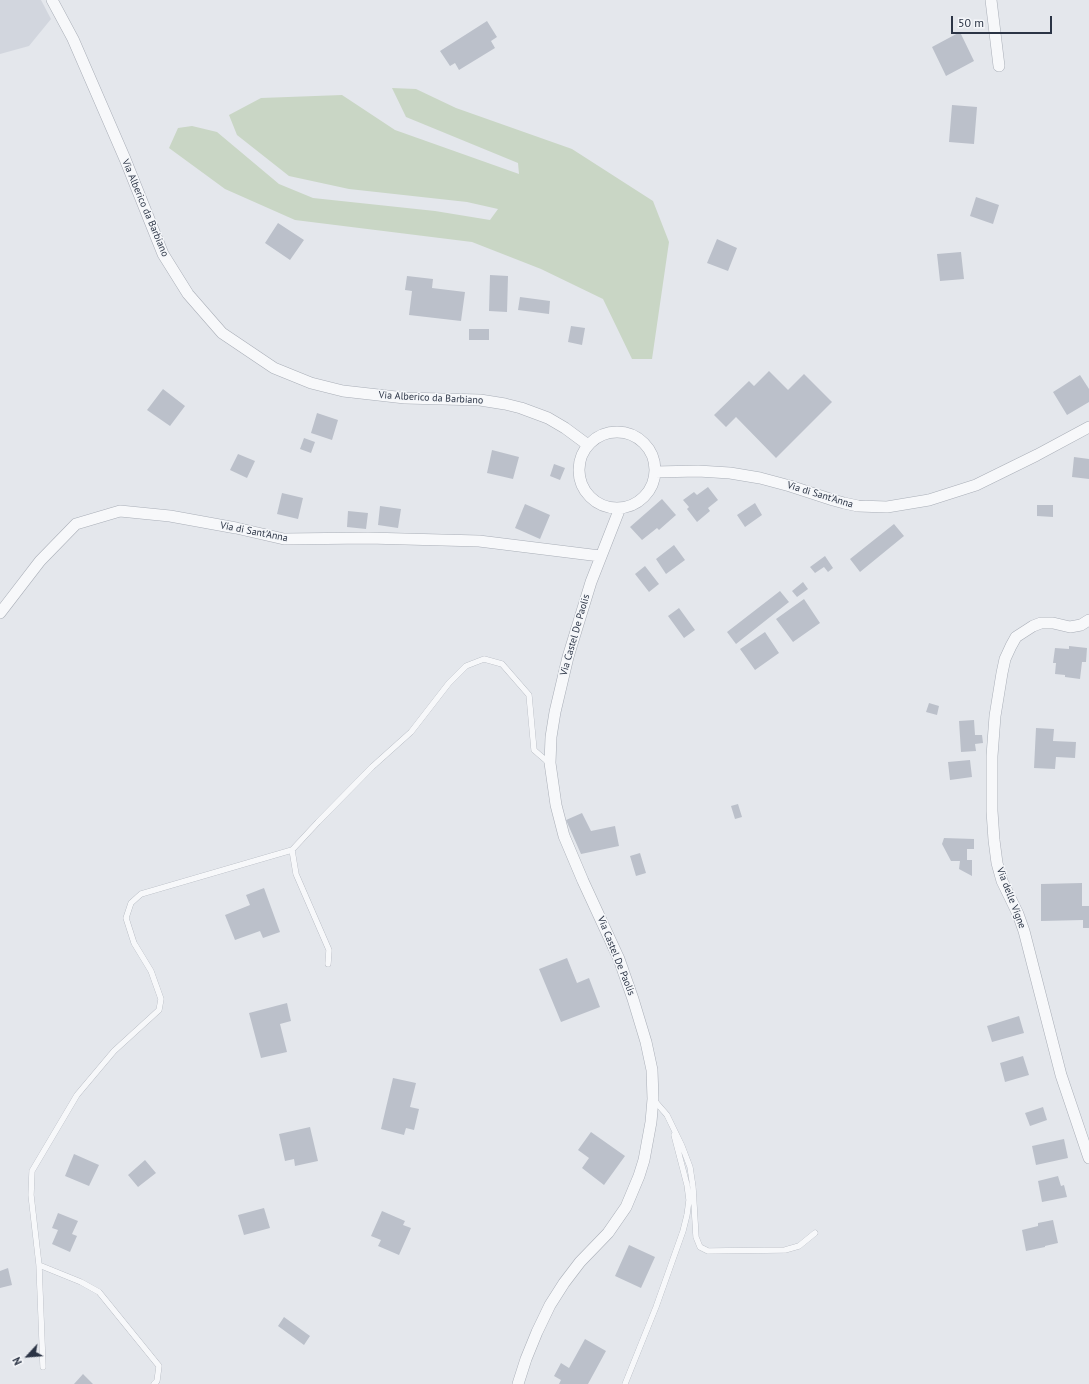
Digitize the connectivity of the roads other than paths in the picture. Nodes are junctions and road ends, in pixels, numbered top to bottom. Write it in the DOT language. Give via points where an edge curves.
graph roads {
  1 [pos="52,0"];
  2 [pos="991,0"];
  3 [pos="999,66"];
  4 [pos="1089,427"];
  5 [pos="588,446"];
  6 [pos="655,472"];
  7 [pos="620,508"];
  8 [pos="600,556"];
  9 [pos="0,613"];
  10 [pos="1089,620"];
  11 [pos="550,763"];
  12 [pos="292,850"];
  13 [pos="328,964"];
  14 [pos="653,1099"];
  15 [pos="671,1124"];
  16 [pos="1089,1158"];
  17 [pos="815,1233"];
  18 [pos="39,1265"];
  19 [pos="43,1367"];
  20 [pos="154,1384"];
  21 [pos="518,1384"];
  22 [pos="625,1384"];
  1 -- 5 [label="street, Via Alberico da Barbiano" via="73,39 163,254 188,294 222,333 274,368 311,383 343,391 397,397 480,400 505,404 548,418"];
  2 -- 3 [label="street"];
  4 -- 6 [label="street, Via di Sant'Anna" via="976,485 928,500 887,507 844,503 785,484 730,473"];
  5 -- 6 [label="street" via="596,438 608,433 631,435 649,450"];
  5 -- 7 [label="street" via="581,457 578,469 580,482 586,493 596,502 607,508"];
  6 -- 7 [label="street" via="648,493 631,506"];
  7 -- 8 [label="street, Via Castel De Paolis"];
  8 -- 9 [label="street, Via di Sant'Anna" via="479,540 284,539 170,516 120,511 76,524 40,561"];
  8 -- 11 [label="street, Via Castel De Paolis" via="560,684 551,737"];
  10 -- 16 [label="street, Via delle Vigne" via="1070,627 1053,623 1033,626 1019,634 1010,646 1005,659 995,716 992,756 993,817 996,854 1002,881 1024,931 1061,1075"];
  11 -- 12 [label="lane" via="534,750 529,695 502,664 484,659 466,666 449,683 411,732"];
  11 -- 14 [label="street, Via Castel De Paolis" via="556,806 564,836 611,940 633,999 651,1063"];
  12 -- 13 [label="lane" via="296,874 329,950"];
  12 -- 18 [label="lane" via="141,894 131,903 126,918 134,943 151,971 161,999 159,1010 114,1051 77,1095 32,1171 31,1195"];
  14 -- 15 [label="lane" via="667,1115"];
  14 -- 21 [label="street, Via Castel De Paolis" via="644,1160 630,1198 614,1224 580,1262 550,1305"];
  15 -- 17 [label="lane" via="690,1168 696,1237 703,1250 785,1250 799,1246"];
  15 -- 22 [label="lane" via="687,1185 687,1215 656,1307"];
  18 -- 19 [label="lane"];
  18 -- 20 [label="lane" via="99,1292 159,1366 157,1381"];
}
